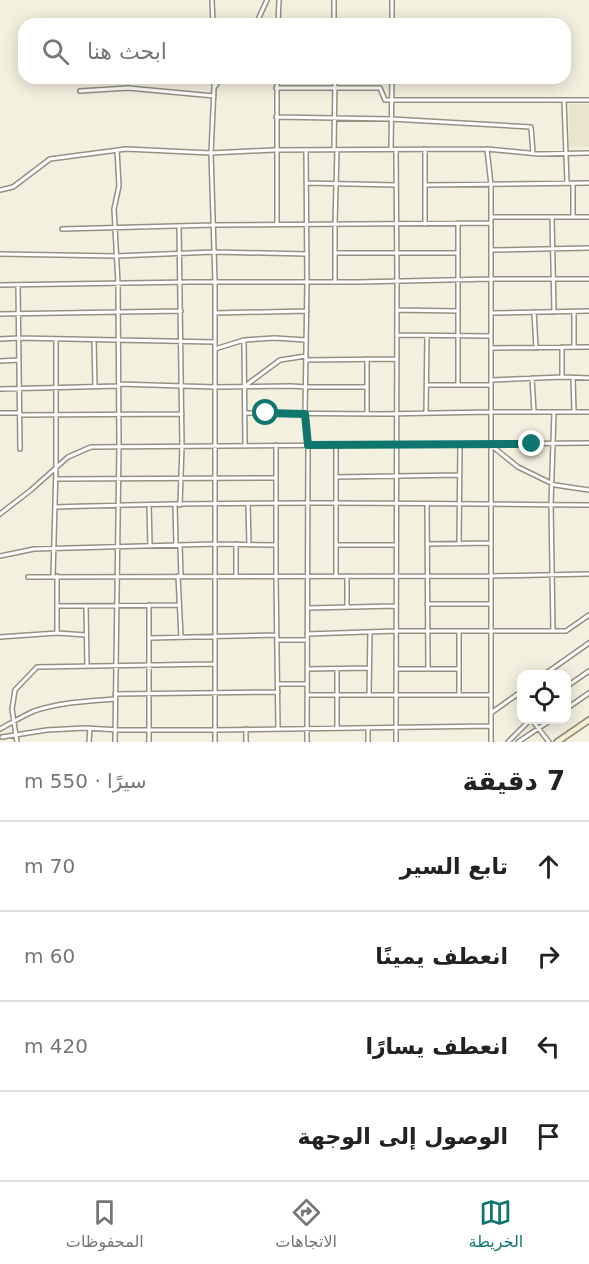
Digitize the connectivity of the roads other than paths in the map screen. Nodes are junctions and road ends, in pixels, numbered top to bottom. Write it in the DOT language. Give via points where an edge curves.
graph roads {
  1 [pos="212,0"];
  2 [pos="267,0"];
  3 [pos="279,0"];
  4 [pos="334,0"];
  5 [pos="392,0"];
  6 [pos="213,18"];
  7 [pos="259,18"];
  8 [pos="278,18"];
  9 [pos="334,18"];
  10 [pos="392,18"];
  11 [pos="214,84"];
  12 [pos="217,84"];
  13 [pos="276,84"];
  14 [pos="335,84"];
  15 [pos="392,84"];
  16 [pos="214,88"];
  17 [pos="276,88"];
  18 [pos="335,88"];
  19 [pos="80,91"];
  20 [pos="214,96"];
  21 [pos="392,100"];
  22 [pos="564,100"];
  23 [pos="589,100"];
  24 [pos="276,117"];
  25 [pos="335,118"];
  26 [pos="391,118"];
  27 [pos="393,149"];
  28 [pos="425,149"];
  29 [pos="487,149"];
  30 [pos="117,150"];
  31 [pos="276,150"];
  32 [pos="306,150"];
  33 [pos="336,150"];
  34 [pos="211,153"];
  35 [pos="533,153"];
  36 [pos="565,153"];
  37 [pos="589,153"];
  38 [pos="307,183"];
  39 [pos="567,183"];
  40 [pos="573,183"];
  41 [pos="589,183"];
  42 [pos="336,184"];
  43 [pos="396,185"];
  44 [pos="425,185"];
  45 [pos="491,185"];
  46 [pos="0,190"];
  47 [pos="491,217"];
  48 [pos="552,217"];
  49 [pos="573,217"];
  50 [pos="589,217"];
  51 [pos="491,223"];
  52 [pos="277,224"];
  53 [pos="307,224"];
  54 [pos="335,224"];
  55 [pos="396,224"];
  56 [pos="425,224"];
  57 [pos="458,224"];
  58 [pos="213,225"];
  59 [pos="180,226"];
  60 [pos="114,228"];
  61 [pos="62,229"];
  62 [pos="589,248"];
  63 [pos="553,249"];
  64 [pos="491,250"];
  65 [pos="214,252"];
  66 [pos="180,253"];
  67 [pos="335,253"];
  68 [pos="396,253"];
  69 [pos="458,253"];
  70 [pos="0,254"];
  71 [pos="307,254"];
  72 [pos="116,255"];
  73 [pos="491,279"];
  74 [pos="589,279"];
  75 [pos="458,280"];
  76 [pos="553,280"];
  77 [pos="397,281"];
  78 [pos="181,282"];
  79 [pos="215,282"];
  80 [pos="307,282"];
  81 [pos="335,282"];
  82 [pos="118,283"];
  83 [pos="0,285"];
  84 [pos="18,285"];
  85 [pos="397,310"];
  86 [pos="307,311"];
  87 [pos="458,311"];
  88 [pos="589,311"];
  89 [pos="118,312"];
  90 [pos="181,312"];
  91 [pos="534,312"];
  92 [pos="554,312"];
  93 [pos="574,312"];
  94 [pos="491,313"];
  95 [pos="0,314"];
  96 [pos="18,314"];
  97 [pos="215,314"];
  98 [pos="397,335"];
  99 [pos="427,336"];
  100 [pos="458,336"];
  101 [pos="491,336"];
  102 [pos="19,338"];
  103 [pos="0,339"];
  104 [pos="56,339"];
  105 [pos="94,340"];
  106 [pos="118,340"];
  107 [pos="244,340"];
  108 [pos="306,340"];
  109 [pos="181,341"];
  110 [pos="215,342"];
  111 [pos="574,347"];
  112 [pos="589,347"];
  113 [pos="491,348"];
  114 [pos="536,348"];
  115 [pos="562,348"];
  116 [pos="215,349"];
  117 [pos="306,358"];
  118 [pos="367,359"];
  119 [pos="397,359"];
  120 [pos="19,360"];
  121 [pos="0,361"];
  122 [pos="562,377"];
  123 [pos="532,378"];
  124 [pos="573,378"];
  125 [pos="589,378"];
  126 [pos="491,380"];
  127 [pos="119,385"];
  128 [pos="426,385"];
  129 [pos="458,385"];
  130 [pos="491,385"];
  131 [pos="94,386"];
  132 [pos="181,386"];
  133 [pos="245,386"];
  134 [pos="215,387"];
  135 [pos="306,387"];
  136 [pos="367,387"];
  137 [pos="57,388"];
  138 [pos="0,389"];
  139 [pos="19,389"];
  140 [pos="490,412"];
  141 [pos="534,412"];
  142 [pos="554,412"];
  143 [pos="574,412"];
  144 [pos="589,412"];
  145 [pos="246,413"];
  146 [pos="426,413"];
  147 [pos="0,414"];
  148 [pos="20,414"];
  149 [pos="119,414"];
  150 [pos="182,414"];
  151 [pos="305,414"];
  152 [pos="367,414"];
  153 [pos="396,414"];
  154 [pos="56,415"];
  155 [pos="589,443"];
  156 [pos="553,444"];
  157 [pos="215,445"];
  158 [pos="245,445"];
  159 [pos="276,445"];
  160 [pos="308,445"];
  161 [pos="336,445"];
  162 [pos="396,445"];
  163 [pos="460,445"];
  164 [pos="491,445"];
  165 [pos="119,446"];
  166 [pos="182,446"];
  167 [pos="20,449"];
  168 [pos="56,468"];
  169 [pos="396,476"];
  170 [pos="459,476"];
  171 [pos="276,477"];
  172 [pos="336,477"];
  173 [pos="181,478"];
  174 [pos="215,478"];
  175 [pos="56,479"];
  176 [pos="119,479"];
  177 [pos="552,484"];
  178 [pos="589,490"];
  179 [pos="215,504"];
  180 [pos="248,504"];
  181 [pos="276,504"];
  182 [pos="308,504"];
  183 [pos="336,504"];
  184 [pos="396,504"];
  185 [pos="427,504"];
  186 [pos="459,504"];
  187 [pos="491,504"];
  188 [pos="551,504"];
  189 [pos="118,505"];
  190 [pos="149,505"];
  191 [pos="177,505"];
  192 [pos="589,505"];
  193 [pos="55,507"];
  194 [pos="0,514"];
  195 [pos="491,543"];
  196 [pos="215,544"];
  197 [pos="236,544"];
  198 [pos="249,544"];
  199 [pos="427,544"];
  200 [pos="459,544"];
  201 [pos="178,545"];
  202 [pos="276,545"];
  203 [pos="336,545"];
  204 [pos="396,545"];
  205 [pos="150,546"];
  206 [pos="118,547"];
  207 [pos="54,549"];
  208 [pos="0,556"];
  209 [pos="589,574"];
  210 [pos="552,575"];
  211 [pos="55,576"];
  212 [pos="117,576"];
  213 [pos="179,576"];
  214 [pos="215,576"];
  215 [pos="236,576"];
  216 [pos="276,576"];
  217 [pos="308,576"];
  218 [pos="336,576"];
  219 [pos="347,576"];
  220 [pos="396,576"];
  221 [pos="427,576"];
  222 [pos="491,576"];
  223 [pos="28,577"];
  224 [pos="427,604"];
  225 [pos="491,604"];
  226 [pos="149,605"];
  227 [pos="179,605"];
  228 [pos="57,606"];
  229 [pos="86,606"];
  230 [pos="117,606"];
  231 [pos="396,606"];
  232 [pos="347,607"];
  233 [pos="308,608"];
  234 [pos="589,615"];
  235 [pos="396,631"];
  236 [pos="428,631"];
  237 [pos="459,631"];
  238 [pos="491,631"];
  239 [pos="553,631"];
  240 [pos="370,632"];
  241 [pos="57,633"];
  242 [pos="307,634"];
  243 [pos="86,635"];
  244 [pos="277,635"];
  245 [pos="0,637"];
  246 [pos="181,637"];
  247 [pos="215,637"];
  248 [pos="149,638"];
  249 [pos="277,640"];
  250 [pos="307,640"];
  251 [pos="589,643"];
  252 [pos="149,664"];
  253 [pos="215,664"];
  254 [pos="87,665"];
  255 [pos="116,665"];
  256 [pos="369,668"];
  257 [pos="307,669"];
  258 [pos="337,669"];
  259 [pos="396,669"];
  260 [pos="428,669"];
  261 [pos="459,669"];
  262 [pos="552,670"];
  263 [pos="589,671"];
  264 [pos="278,684"];
  265 [pos="307,684"];
  266 [pos="571,684"];
  267 [pos="278,692"];
  268 [pos="215,693"];
  269 [pos="589,693"];
  270 [pos="149,694"];
  271 [pos="307,695"];
  272 [pos="337,695"];
  273 [pos="369,695"];
  274 [pos="396,695"];
  275 [pos="459,695"];
  276 [pos="491,695"];
  277 [pos="517,695"];
  278 [pos="115,697"];
  279 [pos="571,706"];
  280 [pos="491,714"];
  281 [pos="589,720"];
  282 [pos="13,722"];
  283 [pos="527,724"];
  284 [pos="535,724"];
  285 [pos="545,724"];
  286 [pos="491,726"];
  287 [pos="90,728"];
  288 [pos="337,728"];
  289 [pos="368,728"];
  290 [pos="396,728"];
  291 [pos="539,728"];
  292 [pos="0,729"];
  293 [pos="115,729"];
  294 [pos="246,729"];
  295 [pos="278,729"];
  296 [pos="307,729"];
  297 [pos="149,730"];
  298 [pos="215,730"];
  299 [pos="16,735"];
  300 [pos="2,737"];
  301 [pos="17,742"];
  302 [pos="89,742"];
  303 [pos="115,742"];
  304 [pos="149,742"];
  305 [pos="215,742"];
  306 [pos="246,742"];
  307 [pos="308,742"];
  308 [pos="368,742"];
  309 [pos="396,742"];
  310 [pos="491,742"];
  311 [pos="508,742"];
  312 [pos="518,742"];
  313 [pos="549,742"];
  314 [pos="557,742"];
  1 -- 6 [label="street"];
  2 -- 7 [label="street"];
  3 -- 8 [label="street"];
  4 -- 9 [label="street"];
  5 -- 10 [label="street"];
  11 -- 16 [label="street"];
  12 -- 16 [label="street"];
  13 -- 17 [label="street"];
  14 -- 18 [label="street"];
  15 -- 21 [label="street"];
  16 -- 20 [label="street"];
  17 -- 18 [label="street"];
  17 -- 24 [label="street"];
  18 -- 21 [label="street" via="380,88 385,100"];
  18 -- 25 [label="street"];
  19 -- 20 [label="street" via="128,88"];
  20 -- 34 [label="street"];
  21 -- 22 [label="street"];
  21 -- 26 [label="street"];
  22 -- 23 [label="street"];
  22 -- 36 [label="street"];
  24 -- 25 [label="street"];
  24 -- 31 [label="street"];
  25 -- 26 [label="street"];
  25 -- 33 [label="street"];
  26 -- 27 [label="street"];
  26 -- 35 [label="street" via="531,127"];
  27 -- 28 [label="street"];
  27 -- 33 [label="street"];
  27 -- 43 [label="street"];
  28 -- 29 [label="street"];
  28 -- 44 [label="street"];
  29 -- 35 [label="street"];
  29 -- 45 [label="street"];
  30 -- 34 [label="street"];
  30 -- 46 [label="street" via="50,159 13,187"];
  30 -- 60 [label="street" via="119,186"];
  31 -- 32 [label="street"];
  31 -- 34 [label="street"];
  31 -- 52 [label="street"];
  32 -- 33 [label="street"];
  32 -- 38 [label="street"];
  33 -- 42 [label="street"];
  34 -- 58 [label="street"];
  35 -- 36 [label="street"];
  36 -- 37 [label="street"];
  36 -- 39 [label="street"];
  38 -- 42 [label="street"];
  38 -- 53 [label="street"];
  39 -- 40 [label="street"];
  39 -- 45 [label="street"];
  40 -- 41 [label="street"];
  40 -- 49 [label="street"];
  42 -- 43 [label="street"];
  42 -- 54 [label="street"];
  43 -- 55 [label="street"];
  44 -- 45 [label="street"];
  44 -- 56 [label="street"];
  45 -- 47 [label="street"];
  47 -- 48 [label="street"];
  47 -- 51 [label="street"];
  48 -- 49 [label="street"];
  48 -- 63 [label="street"];
  49 -- 50 [label="street"];
  51 -- 57 [label="street"];
  51 -- 64 [label="street"];
  52 -- 53 [label="street"];
  52 -- 58 [label="street"];
  53 -- 54 [label="street"];
  53 -- 71 [label="street"];
  54 -- 55 [label="street"];
  54 -- 67 [label="street"];
  55 -- 56 [label="street"];
  55 -- 68 [label="street"];
  56 -- 57 [label="street"];
  57 -- 69 [label="street"];
  58 -- 59 [label="street"];
  58 -- 65 [label="street"];
  59 -- 60 [label="street"];
  59 -- 66 [label="street"];
  60 -- 61 [label="street"];
  60 -- 72 [label="street"];
  62 -- 63 [label="street"];
  63 -- 64 [label="street"];
  63 -- 76 [label="street"];
  64 -- 73 [label="street"];
  65 -- 66 [label="street"];
  65 -- 71 [label="street"];
  65 -- 79 [label="street"];
  66 -- 72 [label="street"];
  66 -- 78 [label="street"];
  67 -- 68 [label="street"];
  67 -- 81 [label="street"];
  68 -- 69 [label="street"];
  68 -- 77 [label="street"];
  69 -- 75 [label="street"];
  70 -- 72 [label="street"];
  71 -- 80 [label="street"];
  72 -- 82 [label="street"];
  73 -- 75 [label="street"];
  73 -- 76 [label="street"];
  73 -- 94 [label="street"];
  74 -- 76 [label="street"];
  75 -- 77 [label="street"];
  75 -- 87 [label="street"];
  76 -- 92 [label="street"];
  77 -- 81 [label="street"];
  77 -- 85 [label="street"];
  78 -- 79 [label="street"];
  78 -- 82 [label="street"];
  78 -- 90 [label="street"];
  79 -- 80 [label="street"];
  79 -- 97 [label="street"];
  80 -- 81 [label="street"];
  80 -- 86 [label="street"];
  82 -- 84 [label="street"];
  82 -- 89 [label="street"];
  83 -- 84 [label="street"];
  84 -- 96 [label="street"];
  85 -- 87 [label="street"];
  85 -- 98 [label="street"];
  86 -- 97 [label="street"];
  86 -- 108 [label="street"];
  87 -- 100 [label="street"];
  88 -- 93 [label="street"];
  89 -- 90 [label="street"];
  89 -- 96 [label="street"];
  89 -- 106 [label="street"];
  90 -- 109 [label="street"];
  91 -- 92 [label="street"];
  91 -- 94 [label="street"];
  91 -- 114 [label="street"];
  92 -- 93 [label="street"];
  93 -- 111 [label="street"];
  94 -- 101 [label="street"];
  95 -- 96 [label="street"];
  96 -- 102 [label="street"];
  97 -- 110 [label="street"];
  98 -- 99 [label="street"];
  98 -- 119 [label="street"];
  99 -- 100 [label="street"];
  99 -- 128 [label="street"];
  100 -- 101 [label="street"];
  100 -- 129 [label="street"];
  101 -- 113 [label="street"];
  102 -- 103 [label="street"];
  102 -- 104 [label="street"];
  102 -- 120 [label="street"];
  104 -- 105 [label="street"];
  104 -- 137 [label="street"];
  105 -- 106 [label="street"];
  105 -- 131 [label="street"];
  106 -- 109 [label="street"];
  106 -- 127 [label="street"];
  107 -- 108 [label="street"];
  107 -- 116 [label="street"];
  107 -- 133 [label="street"];
  108 -- 117 [label="street"];
  109 -- 110 [label="street"];
  109 -- 132 [label="street"];
  110 -- 116 [label="street"];
  111 -- 112 [label="street"];
  111 -- 115 [label="street"];
  113 -- 114 [label="street"];
  113 -- 126 [label="street"];
  114 -- 115 [label="street"];
  115 -- 122 [label="street"];
  116 -- 134 [label="street"];
  117 -- 118 [label="street"];
  117 -- 133 [label="street" via="280,360"];
  117 -- 135 [label="street"];
  118 -- 119 [label="street"];
  118 -- 136 [label="street"];
  119 -- 153 [label="street"];
  120 -- 121 [label="street"];
  120 -- 139 [label="street"];
  122 -- 123 [label="street"];
  122 -- 124 [label="street"];
  123 -- 126 [label="street"];
  123 -- 141 [label="street"];
  124 -- 125 [label="street"];
  124 -- 143 [label="street"];
  126 -- 130 [label="street"];
  127 -- 131 [label="street"];
  127 -- 132 [label="street"];
  127 -- 149 [label="street"];
  128 -- 129 [label="street"];
  128 -- 146 [label="street"];
  129 -- 130 [label="street"];
  130 -- 140 [label="street"];
  131 -- 137 [label="street"];
  132 -- 134 [label="street"];
  132 -- 150 [label="street"];
  133 -- 134 [label="street"];
  133 -- 135 [label="street"];
  133 -- 145 [label="street"];
  134 -- 157 [label="street"];
  135 -- 136 [label="street"];
  135 -- 151 [label="street"];
  136 -- 152 [label="street"];
  137 -- 139 [label="street"];
  137 -- 154 [label="street"];
  138 -- 139 [label="street"];
  139 -- 148 [label="street"];
  140 -- 141 [label="street"];
  140 -- 146 [label="street"];
  140 -- 164 [label="street"];
  141 -- 142 [label="street"];
  142 -- 143 [label="street"];
  142 -- 156 [label="street"];
  143 -- 144 [label="street"];
  145 -- 151 [label="street"];
  145 -- 158 [label="street"];
  146 -- 153 [label="street"];
  147 -- 148 [label="street"];
  148 -- 154 [label="street"];
  148 -- 167 [label="street"];
  149 -- 150 [label="street"];
  149 -- 154 [label="street"];
  149 -- 165 [label="street"];
  150 -- 166 [label="street"];
  151 -- 152 [label="street"];
  151 -- 160 [label="street"];
  152 -- 153 [label="street"];
  153 -- 162 [label="street"];
  154 -- 168 [label="street"];
  155 -- 156 [label="street"];
  156 -- 164 [label="street"];
  156 -- 177 [label="street"];
  157 -- 158 [label="street"];
  157 -- 166 [label="street"];
  157 -- 174 [label="street"];
  158 -- 159 [label="street"];
  159 -- 160 [label="street"];
  159 -- 171 [label="street"];
  160 -- 161 [label="street"];
  160 -- 182 [label="street"];
  161 -- 162 [label="street"];
  161 -- 172 [label="street"];
  162 -- 163 [label="street"];
  162 -- 169 [label="street"];
  163 -- 164 [label="street"];
  163 -- 170 [label="street"];
  164 -- 177 [label="street" via="518,467"];
  164 -- 187 [label="street"];
  165 -- 166 [label="street"];
  165 -- 168 [label="street" via="91,447"];
  165 -- 176 [label="street"];
  166 -- 173 [label="street"];
  168 -- 175 [label="street"];
  168 -- 194 [label="street"];
  169 -- 170 [label="street"];
  169 -- 172 [label="street"];
  169 -- 184 [label="street"];
  170 -- 186 [label="street"];
  171 -- 174 [label="street"];
  171 -- 181 [label="street"];
  172 -- 183 [label="street"];
  173 -- 174 [label="street"];
  173 -- 176 [label="street"];
  173 -- 191 [label="street"];
  174 -- 179 [label="street"];
  175 -- 176 [label="street"];
  175 -- 193 [label="street"];
  176 -- 189 [label="street"];
  177 -- 178 [label="street"];
  177 -- 188 [label="street"];
  179 -- 180 [label="street"];
  179 -- 191 [label="street"];
  179 -- 196 [label="street"];
  180 -- 181 [label="street"];
  180 -- 198 [label="street"];
  181 -- 182 [label="street"];
  181 -- 202 [label="street"];
  182 -- 183 [label="street"];
  182 -- 217 [label="street"];
  183 -- 184 [label="street"];
  183 -- 203 [label="street"];
  184 -- 185 [label="street"];
  184 -- 204 [label="street"];
  185 -- 186 [label="street"];
  185 -- 199 [label="street"];
  186 -- 187 [label="street"];
  186 -- 200 [label="street"];
  187 -- 188 [label="street"];
  187 -- 195 [label="street"];
  188 -- 192 [label="street"];
  188 -- 210 [label="street"];
  189 -- 190 [label="street"];
  189 -- 193 [label="street"];
  189 -- 206 [label="street"];
  190 -- 191 [label="street"];
  190 -- 205 [label="street"];
  191 -- 201 [label="street"];
  193 -- 207 [label="street"];
  195 -- 200 [label="street"];
  195 -- 222 [label="street"];
  196 -- 197 [label="street"];
  196 -- 201 [label="street"];
  196 -- 214 [label="street"];
  197 -- 198 [label="street"];
  197 -- 215 [label="street"];
  198 -- 202 [label="street"];
  199 -- 200 [label="street"];
  199 -- 221 [label="street"];
  201 -- 205 [label="street"];
  201 -- 213 [label="street"];
  202 -- 216 [label="street"];
  203 -- 204 [label="street"];
  203 -- 218 [label="street"];
  204 -- 220 [label="street"];
  205 -- 206 [label="street"];
  206 -- 207 [label="street"];
  206 -- 212 [label="street"];
  207 -- 208 [label="street"];
  207 -- 211 [label="street"];
  209 -- 210 [label="street"];
  210 -- 222 [label="street"];
  210 -- 239 [label="street"];
  211 -- 212 [label="street"];
  211 -- 223 [label="street"];
  211 -- 228 [label="street"];
  212 -- 213 [label="street"];
  212 -- 230 [label="street"];
  213 -- 214 [label="street"];
  213 -- 227 [label="street"];
  214 -- 215 [label="street"];
  214 -- 247 [label="street"];
  215 -- 216 [label="street"];
  216 -- 217 [label="street"];
  216 -- 244 [label="street"];
  217 -- 218 [label="street"];
  217 -- 233 [label="street"];
  218 -- 219 [label="street"];
  219 -- 220 [label="street"];
  219 -- 232 [label="street"];
  220 -- 221 [label="street"];
  220 -- 231 [label="street"];
  221 -- 222 [label="street"];
  221 -- 224 [label="street"];
  222 -- 225 [label="street"];
  224 -- 225 [label="street"];
  224 -- 236 [label="street"];
  225 -- 238 [label="street"];
  226 -- 227 [label="street"];
  226 -- 230 [label="street"];
  226 -- 248 [label="street"];
  227 -- 246 [label="street"];
  228 -- 229 [label="street"];
  228 -- 241 [label="street"];
  229 -- 230 [label="street"];
  229 -- 243 [label="street"];
  230 -- 255 [label="street"];
  231 -- 232 [label="street"];
  231 -- 235 [label="street"];
  232 -- 233 [label="street"];
  233 -- 242 [label="street"];
  234 -- 239 [label="street" via="566,631"];
  235 -- 236 [label="street"];
  235 -- 240 [label="street"];
  235 -- 259 [label="street"];
  236 -- 237 [label="street"];
  236 -- 260 [label="street"];
  237 -- 238 [label="street"];
  237 -- 261 [label="street"];
  238 -- 239 [label="street"];
  238 -- 276 [label="street"];
  240 -- 242 [label="street"];
  240 -- 256 [label="street"];
  241 -- 243 [label="street"];
  241 -- 245 [label="street"];
  242 -- 250 [label="street"];
  243 -- 254 [label="street"];
  244 -- 247 [label="street"];
  244 -- 249 [label="street"];
  246 -- 247 [label="street"];
  246 -- 248 [label="street"];
  247 -- 253 [label="street"];
  248 -- 252 [label="street"];
  249 -- 250 [label="street"];
  249 -- 264 [label="street"];
  250 -- 257 [label="street"];
  251 -- 262 [label="street"];
  252 -- 253 [label="street"];
  252 -- 255 [label="street"];
  252 -- 270 [label="street"];
  253 -- 268 [label="street"];
  254 -- 255 [label="street"];
  254 -- 282 [label="street" via="37,667 15,690"];
  255 -- 278 [label="street"];
  256 -- 258 [label="street"];
  256 -- 273 [label="street"];
  257 -- 258 [label="street"];
  257 -- 265 [label="street"];
  258 -- 272 [label="street"];
  259 -- 260 [label="street"];
  259 -- 274 [label="street"];
  260 -- 261 [label="street"];
  261 -- 275 [label="street"];
  263 -- 266 [label="street"];
  264 -- 265 [label="street"];
  264 -- 267 [label="street"];
  265 -- 271 [label="street"];
  267 -- 268 [label="street"];
  267 -- 295 [label="street"];
  268 -- 270 [label="street"];
  268 -- 298 [label="street"];
  269 -- 279 [label="street"];
  270 -- 278 [label="street"];
  270 -- 297 [label="street"];
  271 -- 272 [label="street"];
  271 -- 296 [label="street"];
  272 -- 273 [label="street"];
  272 -- 288 [label="street"];
  273 -- 274 [label="street"];
  274 -- 275 [label="street"];
  274 -- 290 [label="street"];
  275 -- 276 [label="street"];
  276 -- 280 [label="street"];
  277 -- 280 [label="street"];
  278 -- 282 [label="street" via="54,706"];
  278 -- 293 [label="street"];
  280 -- 286 [label="street"];
  281 -- 314 [label="street"];
  282 -- 292 [label="street"];
  282 -- 299 [label="street"];
  283 -- 311 [label="street"];
  284 -- 291 [label="street"];
  285 -- 291 [label="street"];
  286 -- 290 [label="street"];
  286 -- 310 [label="street"];
  287 -- 293 [label="street"];
  287 -- 299 [label="street"];
  287 -- 302 [label="street"];
  288 -- 289 [label="street"];
  288 -- 296 [label="street"];
  289 -- 290 [label="street"];
  289 -- 308 [label="street"];
  290 -- 309 [label="street"];
  291 -- 312 [label="street"];
  291 -- 313 [label="street"];
  293 -- 297 [label="street"];
  293 -- 303 [label="street"];
  294 -- 295 [label="street"];
  294 -- 298 [label="street"];
  294 -- 306 [label="street"];
  295 -- 296 [label="street"];
  296 -- 307 [label="street"];
  297 -- 298 [label="street"];
  297 -- 304 [label="street"];
  298 -- 305 [label="street"];
  299 -- 300 [label="street"];
  299 -- 301 [label="street"];
}
